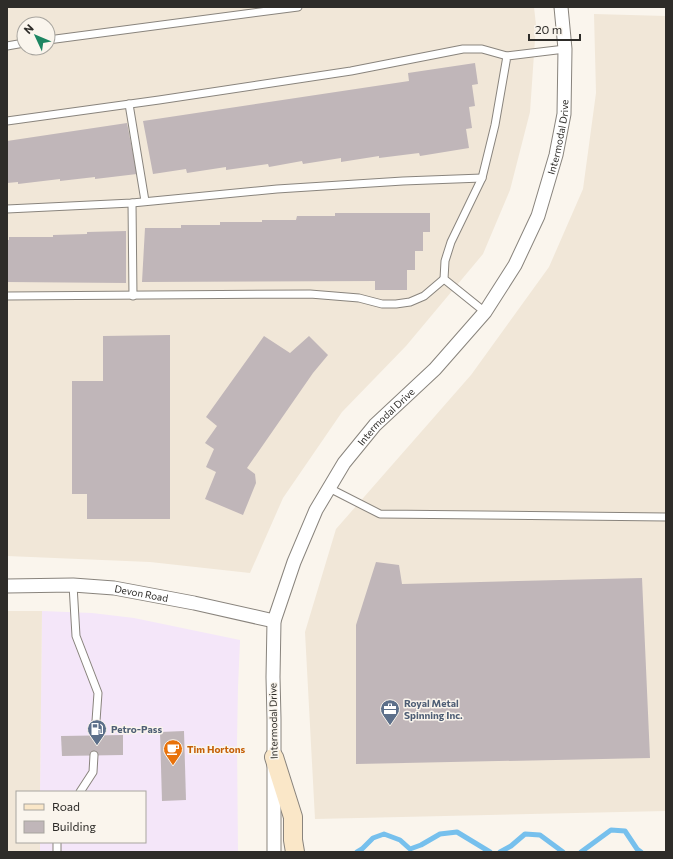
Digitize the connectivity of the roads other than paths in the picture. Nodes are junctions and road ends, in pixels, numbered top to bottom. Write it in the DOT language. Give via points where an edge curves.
graph roads {
  1 [pos="298,7"];
  2 [pos="561,7"];
  3 [pos="56,39"];
  4 [pos="565,49"];
  5 [pos="507,56"];
  6 [pos="129,104"];
  7 [pos="7,121"];
  8 [pos="482,178"];
  9 [pos="145,201"];
  10 [pos="132,203"];
  11 [pos="7,209"];
  12 [pos="444,280"];
  13 [pos="7,296"];
  14 [pos="133,296"];
  15 [pos="485,312"];
  16 [pos="329,488"];
  17 [pos="666,517"];
  18 [pos="73,585"];
  19 [pos="7,586"];
  20 [pos="274,621"];
  21 [pos="95,736"];
  22 [pos="94,755"];
  23 [pos="274,757"];
  24 [pos="81,791"];
  25 [pos="274,852"];
  26 [pos="295,852"];
  1 -- 3 [label="lane"];
  2 -- 4 [label="street, Intermodal Drive"];
  4 -- 5 [label="lane"];
  4 -- 15 [label="street, Intermodal Drive" via="564,114 556,155 538,216 515,265"];
  5 -- 6 [label="lane" via="482,49 463,49 351,71"];
  5 -- 8 [label="lane" via="495,125"];
  6 -- 7 [label="lane"];
  6 -- 9 [label="lane"];
  8 -- 9 [label="lane" via="285,189"];
  8 -- 12 [label="lane" via="451,242 445,261"];
  9 -- 10 [label="lane"];
  10 -- 11 [label="lane"];
  10 -- 14 [label="lane"];
  12 -- 14 [label="lane" via="424,296 396,304 310,294"];
  12 -- 15 [label="lane"];
  13 -- 14 [label="lane"];
  15 -- 16 [label="street, Intermodal Drive" via="435,369 375,425 344,463"];
  16 -- 17 [label="lane" via="380,514"];
  16 -- 20 [label="street, Intermodal Drive" via="316,510 294,562"];
  18 -- 19 [label="street, Devon Road"];
  18 -- 20 [label="street, Devon Road" via="114,588 159,596"];
  18 -- 21 [label="lane" via="76,636 98,693"];
  20 -- 23 [label="street, Intermodal Drive"];
  22 -- 24 [label="lane" via="93,772"];
  23 -- 25 [label="street, Intermodal Drive"];
  23 -- 26 [label="main road" via="293,817"];
}
